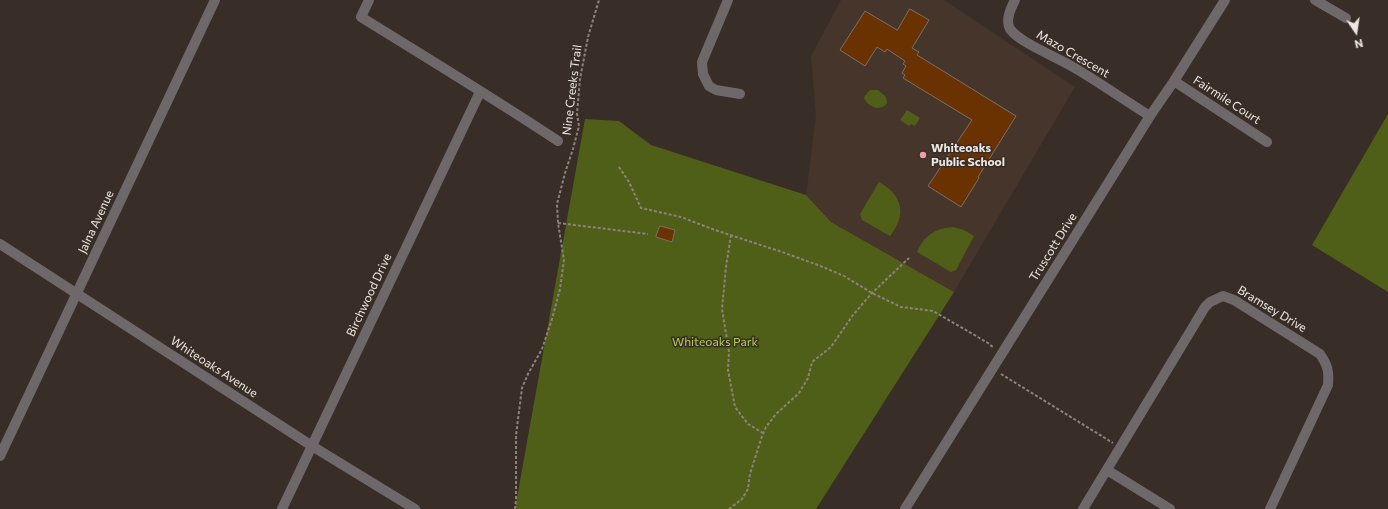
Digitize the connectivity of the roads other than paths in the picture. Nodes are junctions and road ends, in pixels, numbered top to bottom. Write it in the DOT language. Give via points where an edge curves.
graph roads {
  1 [pos="215,0"];
  2 [pos="369,0"];
  3 [pos="728,0"];
  4 [pos="1015,0"];
  5 [pos="1225,0"];
  6 [pos="1315,0"];
  7 [pos="1346,18"];
  8 [pos="1174,81"];
  9 [pos="480,92"];
  10 [pos="740,94"];
  11 [pos="1150,116"];
  12 [pos="558,141"];
  13 [pos="1267,142"];
  14 [pos="0,244"];
  15 [pos="76,295"];
  16 [pos="312,446"];
  17 [pos="0,456"];
  18 [pos="1107,470"];
  19 [pos="282,509"];
  20 [pos="415,509"];
  21 [pos="905,509"];
  22 [pos="1084,509"];
  23 [pos="1170,509"];
  24 [pos="1270,509"];
  1 -- 15 [label="street, Jalna Avenue"];
  2 -- 9 [label="street" via="361,17"];
  3 -- 10 [label="street" via="702,62 703,74 709,86 716,90"];
  4 -- 11 [label="street, Mazo Crescent" via="1008,17 1010,28 1020,38 1072,66"];
  5 -- 8 [label="street, Truscott Drive"];
  6 -- 7 [label="street"];
  8 -- 11 [label="street, Truscott Drive"];
  8 -- 13 [label="street, Fairmile Court"];
  9 -- 12 [label="street" via="503,104"];
  9 -- 16 [label="street, Birchwood Drive"];
  11 -- 21 [label="street, Truscott Drive"];
  14 -- 15 [label="street, Whiteoaks Avenue"];
  15 -- 16 [label="street, Whiteoaks Avenue"];
  15 -- 17 [label="street, Jalna Avenue"];
  16 -- 19 [label="street, Birchwood Drive"];
  16 -- 20 [label="street, Whiteoaks Avenue"];
  18 -- 22 [label="street, Bramsey Drive"];
  18 -- 23 [label="street"];
  18 -- 24 [label="street, Bramsey Drive" via="1205,308 1210,302 1223,296 1234,300 1320,354 1329,374 1328,385"];
}
